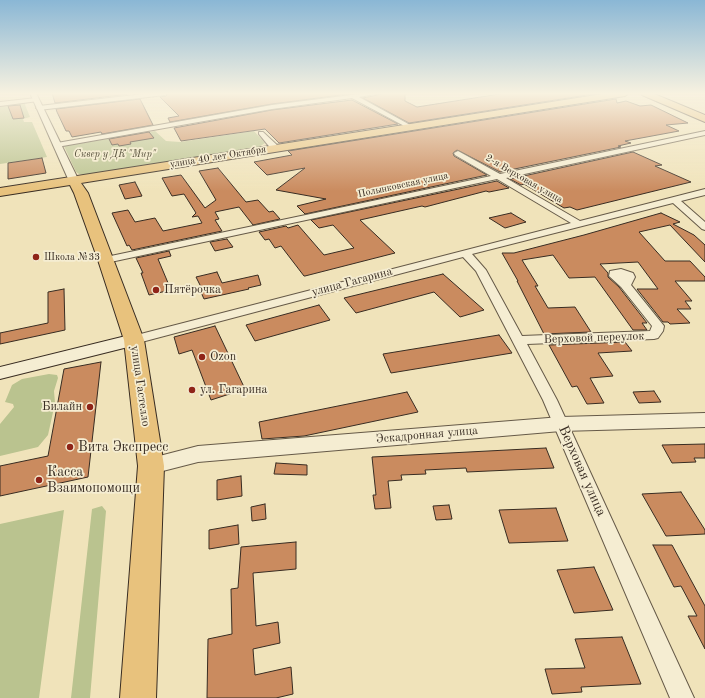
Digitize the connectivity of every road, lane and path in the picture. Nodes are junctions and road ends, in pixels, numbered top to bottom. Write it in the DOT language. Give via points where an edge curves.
graph roads {
  1 [pos="48,126"];
  2 [pos="172,126"];
  3 [pos="407,126"];
  4 [pos="419,126"];
  5 [pos="410,127"];
  6 [pos="261,133"];
  7 [pos="705,133"];
  8 [pos="57,145"];
  9 [pos="275,148"];
  10 [pos="458,153"];
  11 [pos="498,176"];
  12 [pos="74,181"];
  13 [pos="0,192"];
  14 [pos="705,192"];
  15 [pos="675,200"];
  16 [pos="579,224"];
  17 [pos="705,227"];
  18 [pos="465,252"];
  19 [pos="106,260"];
  20 [pos="625,285"];
  21 [pos="134,340"];
  22 [pos="518,340"];
  23 [pos="0,373"];
  24 [pos="705,420"];
  25 [pos="561,424"];
  26 [pos="151,466"];
  27 [pos="138,698"];
  28 [pos="682,698"];
  1 -- 8 [label="street, улица Гастелло"];
  2 -- 8 [label="street"];
  3 -- 5 [label="street"];
  4 -- 5 [label="main road, улица 40 лет Октября"];
  5 -- 9 [label="main road, улица 40 лет Октября"];
  6 -- 9 [label="street"];
  7 -- 11 [label="street, Полынковская улица"];
  8 -- 12 [label="street, улица Гастелло"];
  9 -- 12 [label="main road, улица 40 лет Октября"];
  10 -- 11 [label="street, 2-я Верховая улица"];
  11 -- 16 [label="street, 2-я Верховая улица"];
  11 -- 19 [label="street, Полынковская улица"];
  12 -- 13 [label="main road, улица 40 лет Октября"];
  12 -- 19 [label="main road, улица Гастелло"];
  14 -- 15 [label="street, улица Гагарина"];
  15 -- 16 [label="street, улица Гагарина"];
  15 -- 17 [label="street"];
  16 -- 18 [label="street, улица Гагарина"];
  18 -- 21 [label="street, улица Гагарина"];
  18 -- 22 [label="street, Верховая улица" via="481,270"];
  19 -- 21 [label="main road, улица Гастелло"];
  20 -- 22 [label="street, Верховой переулок" via="658,326 654,335"];
  21 -- 23 [label="main road, улица Гагарина"];
  21 -- 26 [label="main road, улица Гастелло"];
  22 -- 25 [label="street, Верховая улица"];
  24 -- 25 [label="street, Эскадронная улица"];
  25 -- 26 [label="street, Эскадронная улица" via="198,454"];
  25 -- 28 [label="street, Верховая улица"];
  26 -- 27 [label="main road, улица Гастелло"];
}
